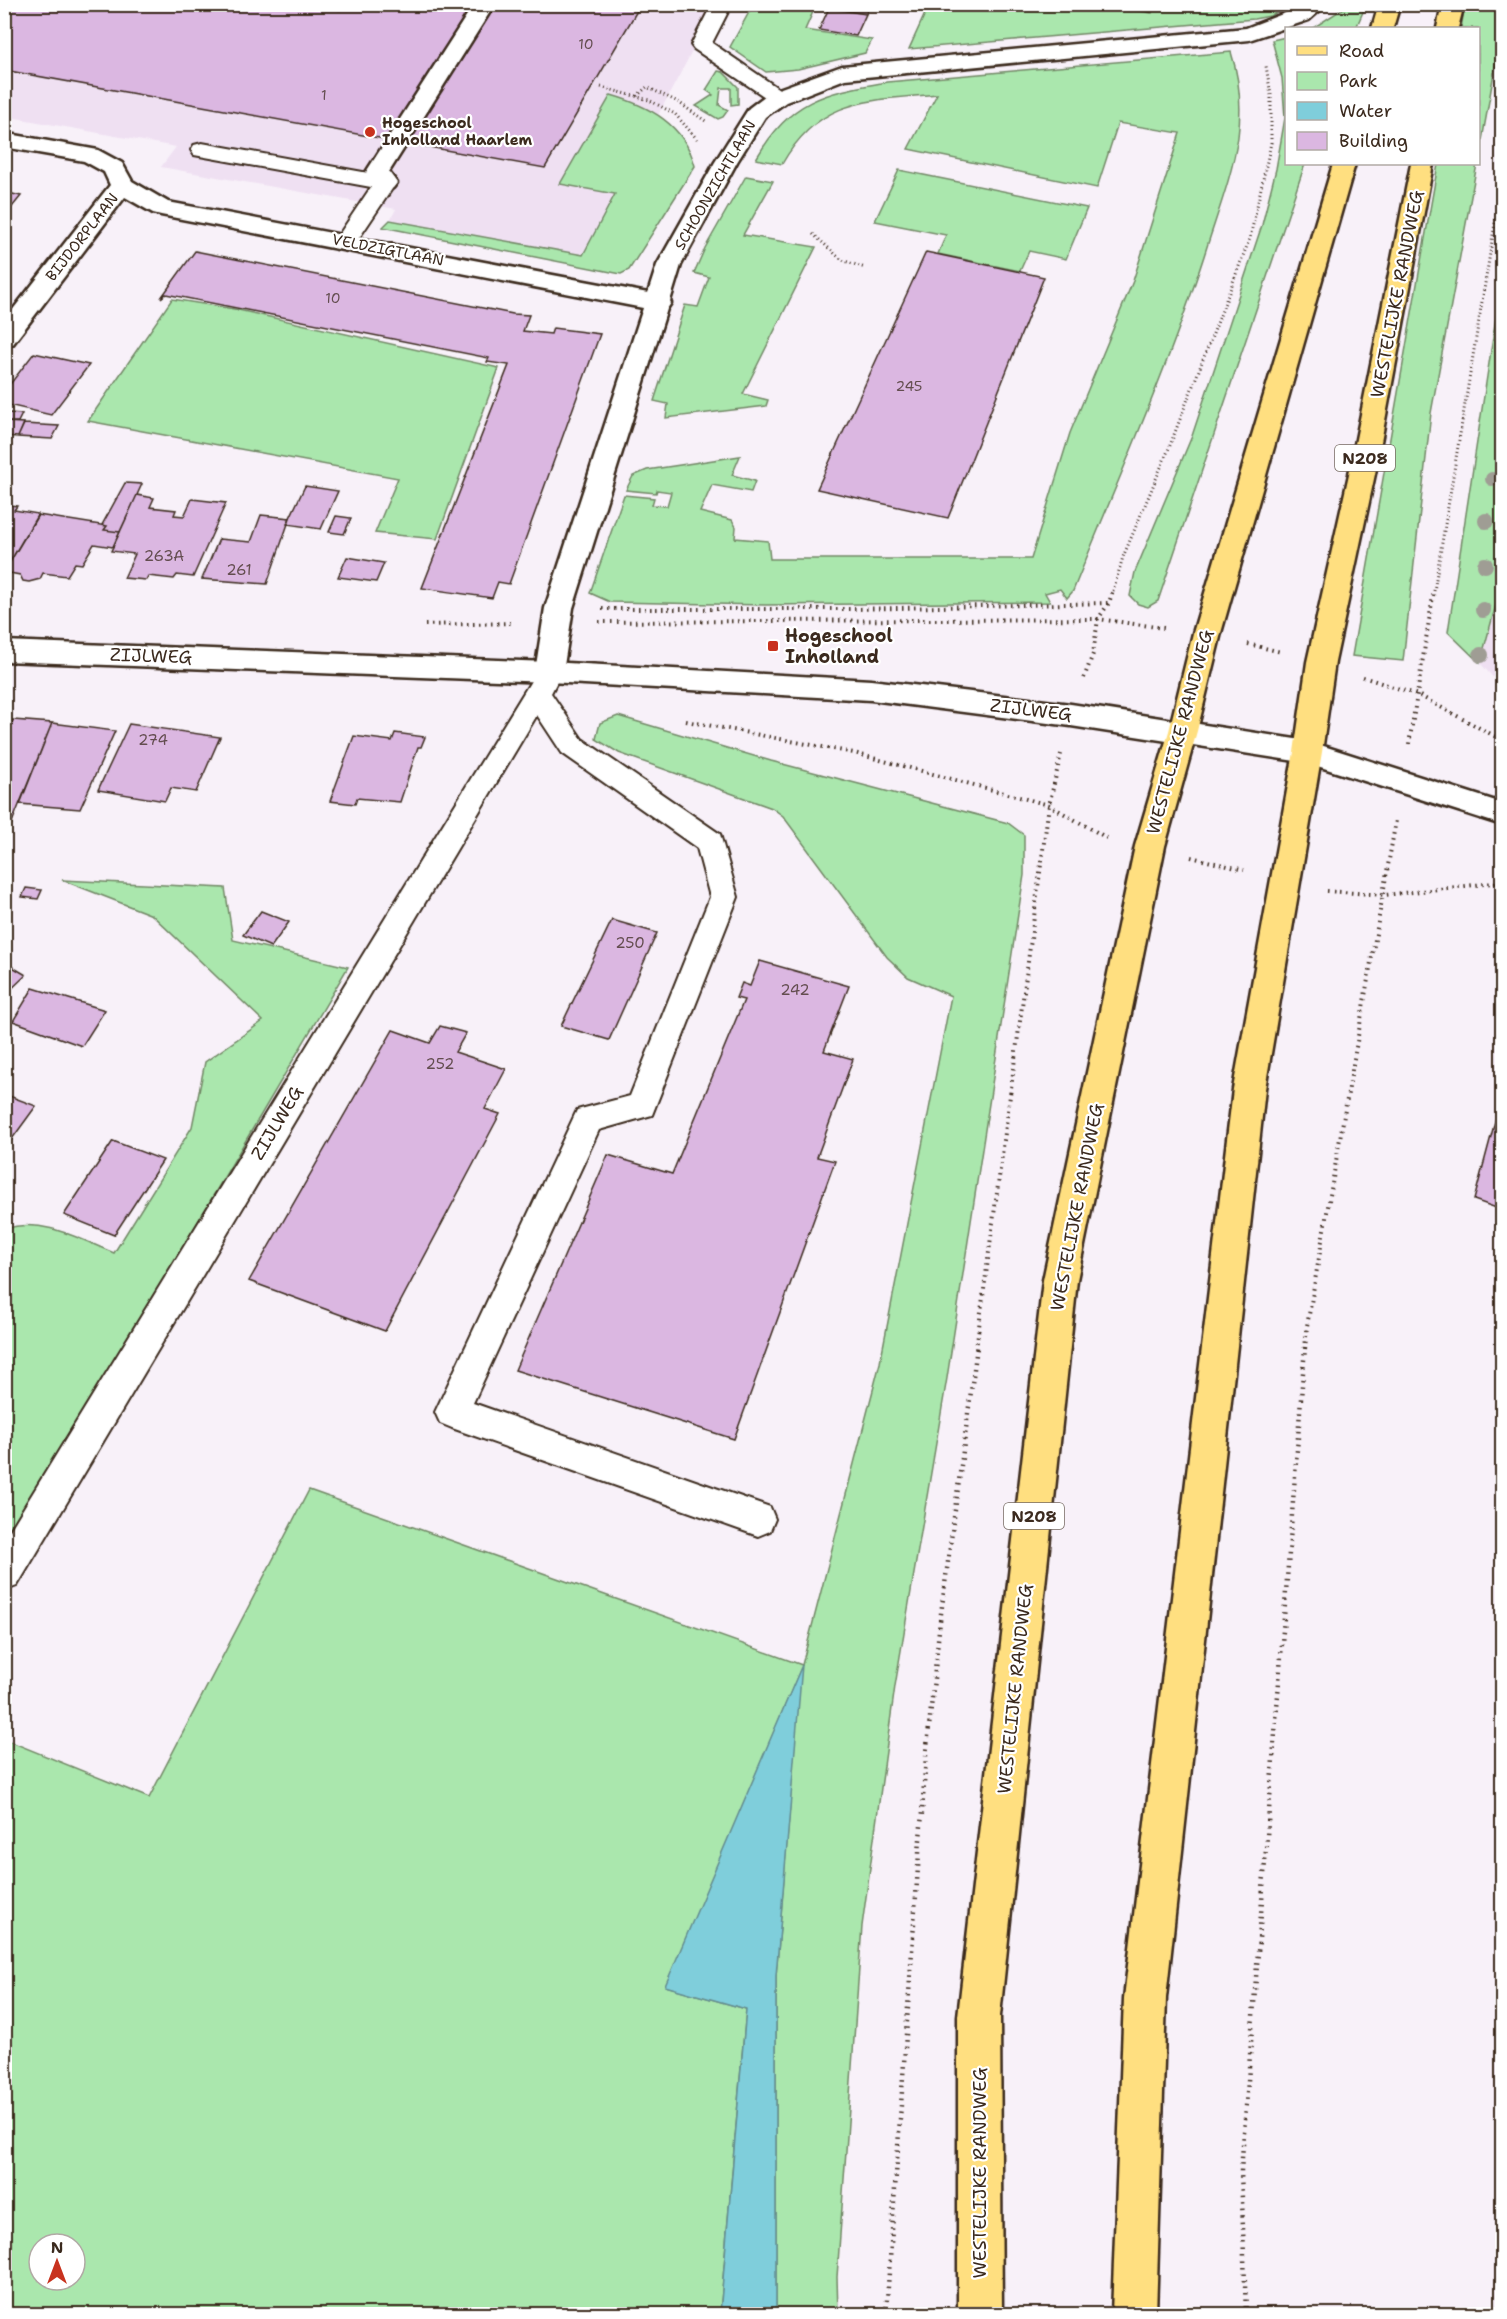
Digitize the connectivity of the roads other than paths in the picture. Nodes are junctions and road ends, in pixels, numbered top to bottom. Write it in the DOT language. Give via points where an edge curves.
graph roads {
  1 [pos="485,4"];
  2 [pos="722,4"];
  3 [pos="1317,4"];
  4 [pos="1390,4"];
  5 [pos="1453,4"];
  6 [pos="1383,27"];
  7 [pos="1448,27"];
  8 [pos="778,97"];
  9 [pos="4,140"];
  10 [pos="202,150"];
  11 [pos="1344,165"];
  12 [pos="1422,165"];
  13 [pos="385,183"];
  14 [pos="122,185"];
  15 [pos="345,242"];
  16 [pos="659,303"];
  17 [pos="4,338"];
  18 [pos="4,651"];
  19 [pos="543,683"];
  20 [pos="1183,731"];
  21 [pos="1308,752"];
  22 [pos="1503,814"];
  23 [pos="758,1518"];
  24 [pos="4,1574"];
  25 [pos="980,2314"];
  26 [pos="1134,2314"];
  1 -- 13 [label="street" via="377,172"];
  2 -- 8 [label="lane" via="701,45"];
  3 -- 8 [label="street, SCHOONZICHTLAAN" via="1301,15 1250,34 872,69 817,81"];
  4 -- 6 [label="main road"];
  5 -- 7 [label="main road"];
  8 -- 16 [label="street, SCHOONZICHTLAAN" via="757,113 739,140 669,266"];
  9 -- 14 [label="street, BIJDORPLAAN" via="90,155 114,168"];
  10 -- 13 [label="lane"];
  11 -- 20 [label="main road, WESTELIJKE RANDWEG / N208" via="1206,633"];
  12 -- 21 [label="main road, WESTELIJKE RANDWEG / N208" via="1321,662"];
  13 -- 15 [label="lane"];
  14 -- 15 [label="street, VELDZIGTLAAN" via="161,208"];
  14 -- 17 [label="street, BIJDORPLAAN"];
  15 -- 16 [label="street, VELDZIGTLAAN"];
  16 -- 19 [label="street, SCHOONZICHTLAAN" via="557,615"];
  18 -- 19 [label="street, ZIJLWEG"];
  19 -- 20 [label="street, ZIJLWEG" via="871,690"];
  19 -- 23 [label="lane" via="572,746 710,842 724,897 641,1106 588,1119 452,1412"];
  19 -- 24 [label="lane, ZIJLWEG"];
  20 -- 21 [label="street, ZIJLWEG"];
  20 -- 25 [label="main road, WESTELIJKE RANDWEG / N208" via="1149,846 1060,1280 979,2016"];
  21 -- 22 [label="street, ZIJLWEG"];
  21 -- 26 [label="main road, WESTELIJKE RANDWEG / N208" via="1249,1089 1145,1998"];
}
